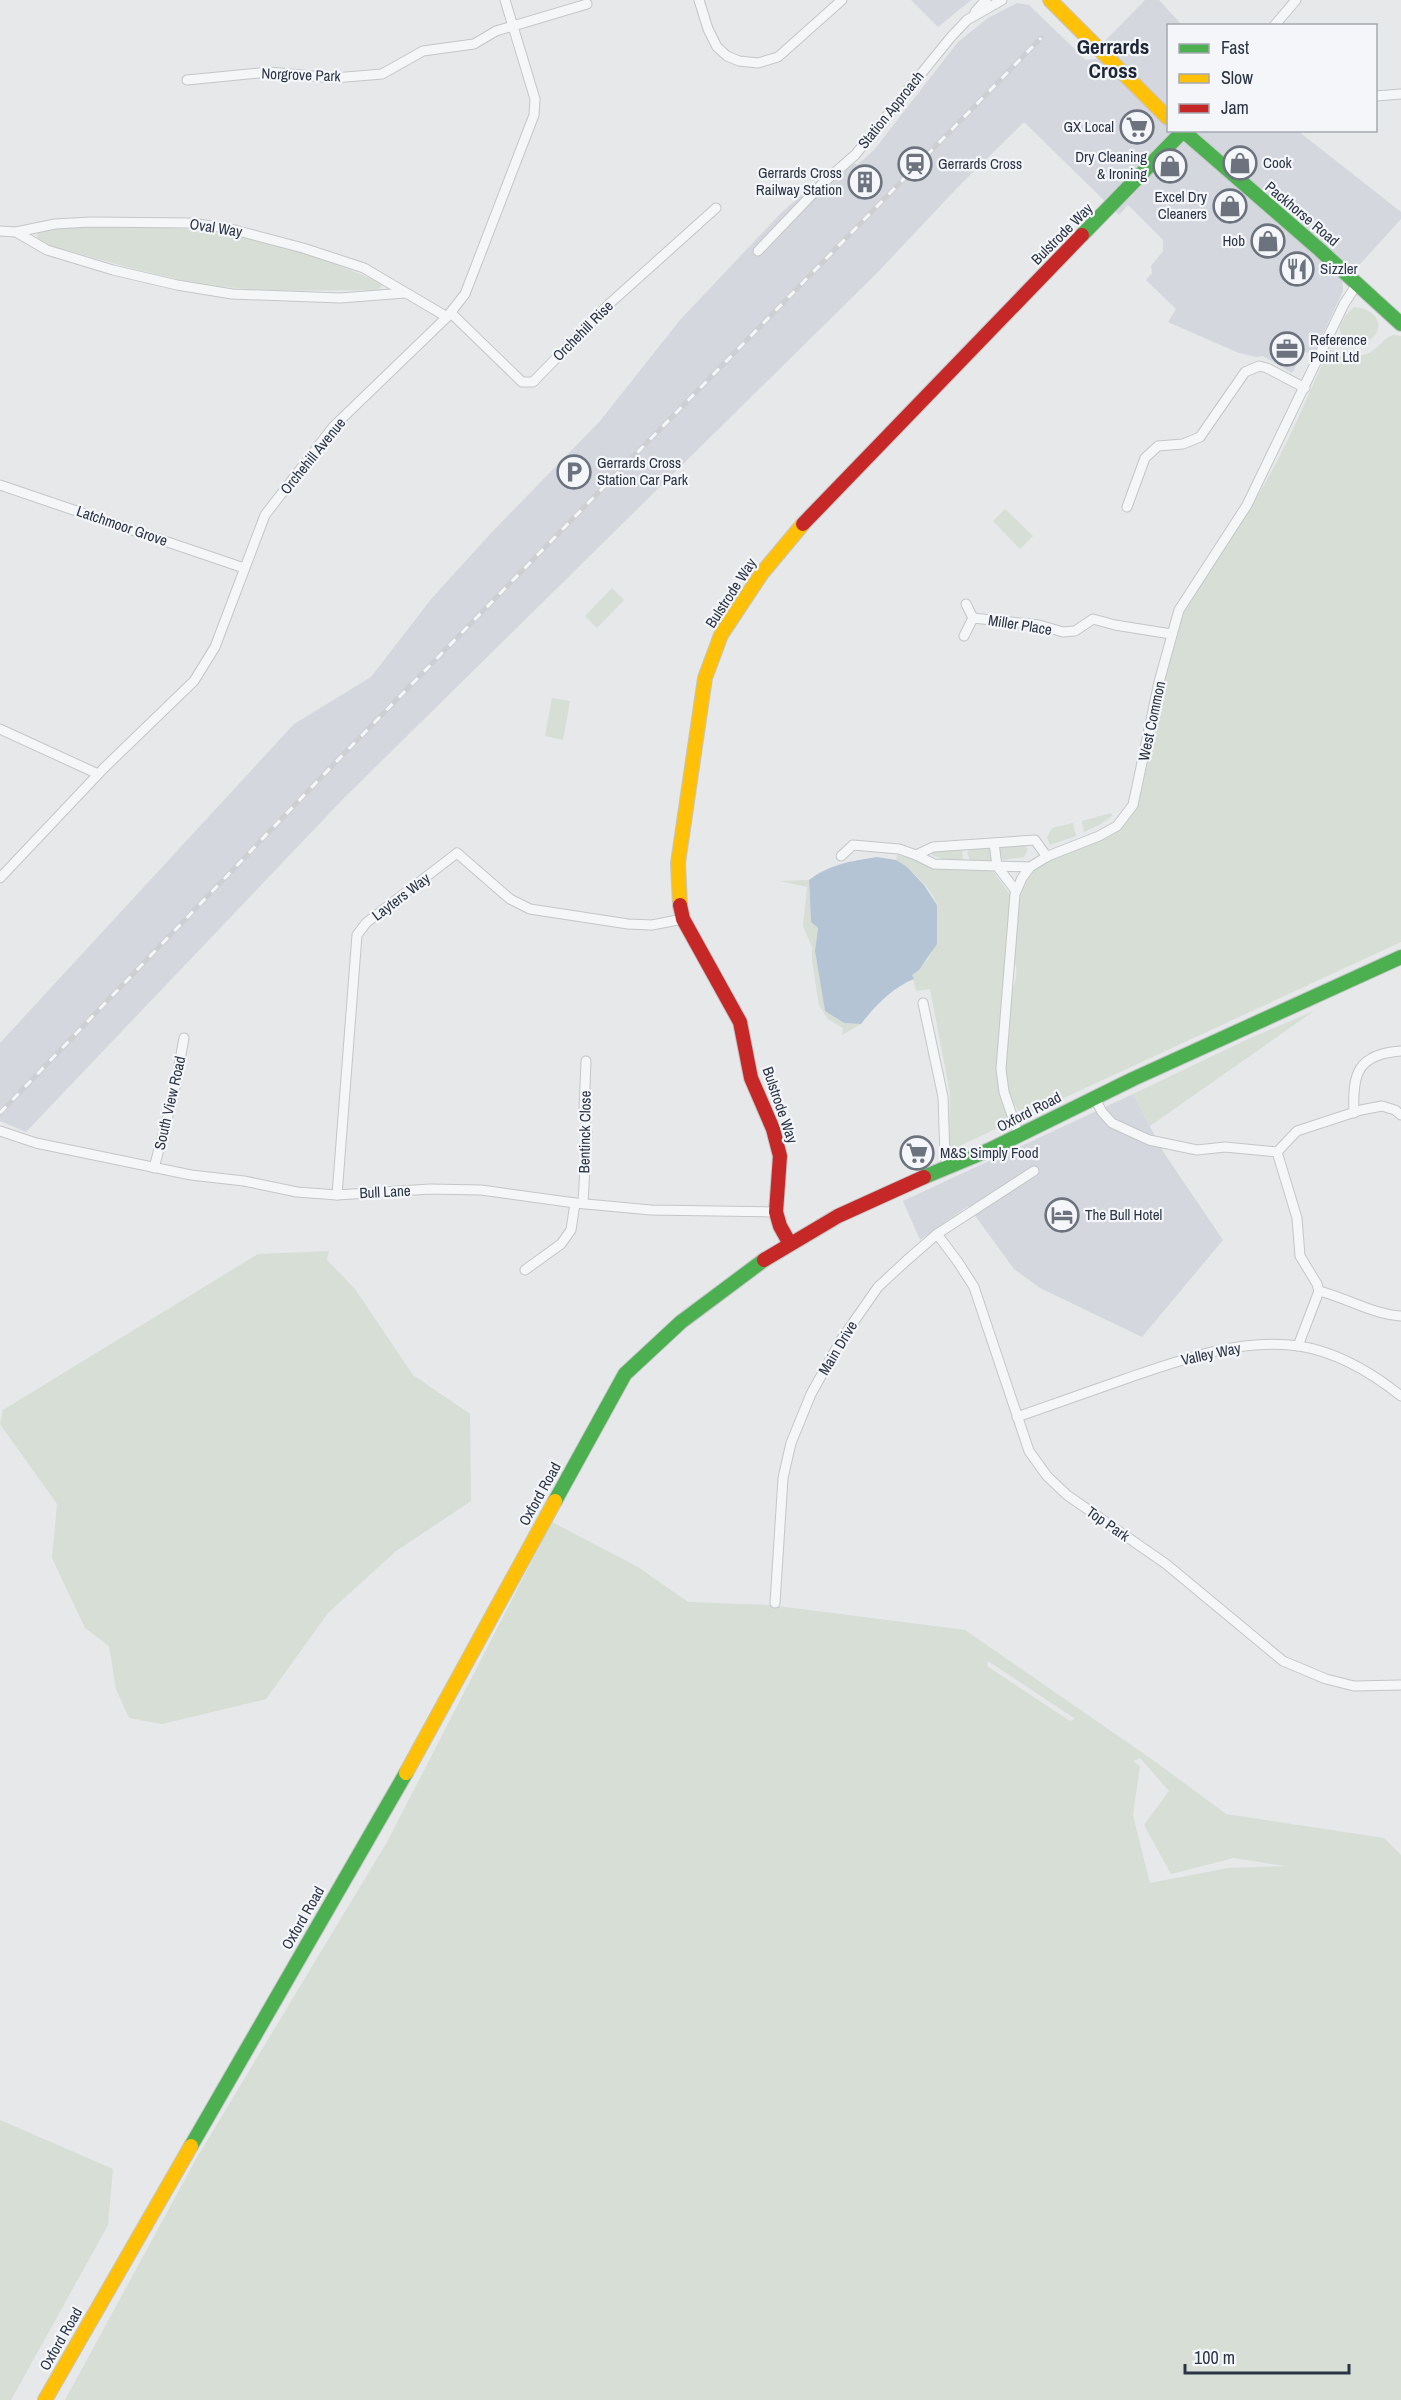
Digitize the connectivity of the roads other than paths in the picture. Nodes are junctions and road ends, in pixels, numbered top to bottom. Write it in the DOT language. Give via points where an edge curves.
graph roads {
  1 [pos="505,0"];
  2 [pos="699,0"];
  3 [pos="842,0"];
  4 [pos="979,0"];
  5 [pos="986,0"];
  6 [pos="1002,0"];
  7 [pos="1050,0"];
  8 [pos="1296,0"];
  9 [pos="587,4"];
  10 [pos="967,20"];
  11 [pos="1277,24"];
  12 [pos="513,26"];
  13 [pos="187,80"];
  14 [pos="1401,94"];
  15 [pos="1377,96"];
  16 [pos="1167,117"];
  17 [pos="1182,132"];
  18 [pos="1184,132"];
  19 [pos="716,208"];
  20 [pos="0,231"];
  21 [pos="16,232"];
  22 [pos="758,251"];
  23 [pos="1357,284"];
  24 [pos="405,293"];
  25 [pos="449,315"];
  26 [pos="1401,324"];
  27 [pos="1305,388"];
  28 [pos="0,485"];
  29 [pos="1127,507"];
  30 [pos="244,568"];
  31 [pos="966,604"];
  32 [pos="973,618"];
  33 [pos="1171,634"];
  34 [pos="964,636"];
  35 [pos="0,729"];
  36 [pos="98,774"];
  37 [pos="994,843"];
  38 [pos="964,846"];
  39 [pos="915,855"];
  40 [pos="841,856"];
  41 [pos="1047,857"];
  42 [pos="966,865"];
  43 [pos="997,866"];
  44 [pos="1030,867"];
  45 [pos="0,878"];
  46 [pos="1016,891"];
  47 [pos="683,919"];
  48 [pos="1401,957"];
  49 [pos="923,1003"];
  50 [pos="184,1038"];
  51 [pos="1401,1051"];
  52 [pos="586,1061"];
  53 [pos="1094,1097"];
  54 [pos="1354,1113"];
  55 [pos="1401,1115"];
  56 [pos="0,1131"];
  57 [pos="1018,1136"];
  58 [pos="1277,1152"];
  59 [pos="154,1168"];
  60 [pos="949,1168"];
  61 [pos="1034,1171"];
  62 [pos="337,1195"];
  63 [pos="579,1203"];
  64 [pos="776,1212"];
  65 [pos="937,1234"];
  66 [pos="790,1244"];
  67 [pos="525,1270"];
  68 [pos="1319,1291"];
  69 [pos="1401,1316"];
  70 [pos="1298,1346"];
  71 [pos="1401,1396"];
  72 [pos="1017,1418"];
  73 [pos="775,1603"];
  74 [pos="1401,1685"];
  75 [pos="45,2400"];
  1 -- 12 [label="street, Orchehill Avenue"];
  2 -- 3 [label="street" via="717,47 739,61 758,63 778,57"];
  4 -- 10 [label="street"];
  5 -- 10 [label="street"];
  6 -- 10 [label="street, Station Approach"];
  7 -- 16 [label="main road"];
  8 -- 11 [label="street"];
  9 -- 12 [label="street, Norgrove Park"];
  10 -- 22 [label="street, Station Approach" via="855,155"];
  12 -- 13 [label="street, Norgrove Park" via="474,44 423,51 382,74 334,78 269,72"];
  12 -- 25 [label="street, Orchehill Avenue" via="535,99 534,115 465,294"];
  14 -- 15 [label="street"];
  17 -- 47 [label="main road, Bulstrode Way" via="807,519 762,573 722,635 705,678 678,863"];
  18 -- 23 [label="main road, Packhorse Road"];
  19 -- 25 [label="street, Orchehill Rise" via="608,305 533,382 522,382"];
  20 -- 21 [label="street, Oval Way"];
  21 -- 24 [label="street, Oval Way" via="47,250 113,270 232,294 340,298"];
  21 -- 24 [label="street, Oval Way" via="91,222 190,223 227,228 364,268"];
  23 -- 26 [label="main road, Packhorse Road"];
  23 -- 27 [label="street, West Common"];
  24 -- 25 [label="street, Oval Way"];
  25 -- 30 [label="street, Orchehill Avenue" via="333,427 265,515"];
  27 -- 29 [label="street" via="1266,368 1258,366 1245,372 1200,437 1183,444 1158,446 1145,458"];
  27 -- 33 [label="street, West Common" via="1248,505 1179,610"];
  28 -- 30 [label="street, Latchmoor Grove"];
  30 -- 36 [label="street, Orchehill Avenue" via="215,647 194,681"];
  31 -- 32 [label="street, Miller Place"];
  32 -- 33 [label="street, Miller Place" via="1040,625 1063,632 1075,631 1093,619"];
  32 -- 34 [label="street, Miller Place"];
  33 -- 41 [label="street, West Common" via="1133,805 1117,826"];
  35 -- 36 [label="street"];
  36 -- 45 [label="street, Orchehill Avenue"];
  37 -- 38 [label="street"];
  37 -- 41 [label="street" via="1035,840"];
  37 -- 43 [label="street"];
  38 -- 39 [label="street" via="933,847"];
  38 -- 42 [label="street"];
  39 -- 40 [label="street" via="899,849 853,845"];
  39 -- 42 [label="street" via="934,864"];
  41 -- 44 [label="street, West Common"];
  42 -- 43 [label="street"];
  43 -- 44 [label="street"];
  43 -- 46 [label="street"];
  44 -- 46 [label="street, West Common"];
  46 -- 57 [label="street, West Common" via="1001,1069"];
  47 -- 62 [label="street, Layters Way" via="652,925 628,924 530,909 510,899 457,853 366,923 357,936"];
  47 -- 64 [label="main road, Bulstrode Way" via="740,1022 752,1078 780,1156"];
  48 -- 53 [label="main road, Oxford Road"];
  49 -- 60 [label="street" via="943,1097 945,1157"];
  50 -- 59 [label="street, South View Road"];
  51 -- 54 [label="street" via="1375,1055 1358,1070 1353,1088"];
  52 -- 63 [label="street, Bentinck Close" via="587,1132"];
  53 -- 57 [label="main road, Oxford Road"];
  53 -- 58 [label="street" via="1112,1123 1149,1140 1197,1150 1225,1147"];
  54 -- 55 [label="street" via="1382,1106"];
  54 -- 58 [label="street" via="1297,1131"];
  56 -- 59 [label="street, Bull Lane"];
  57 -- 60 [label="main road, Oxford Road"];
  58 -- 68 [label="street" via="1297,1218 1300,1256"];
  59 -- 62 [label="street, Bull Lane"];
  60 -- 66 [label="main road, Oxford Road" via="871,1200"];
  61 -- 65 [label="street, Main Drive"];
  62 -- 63 [label="street, Bull Lane" via="481,1190"];
  63 -- 64 [label="street, Bull Lane" via="651,1210"];
  63 -- 67 [label="street, Bentinck Close" via="571,1230 561,1244"];
  64 -- 66 [label="main road, Bulstrode Way"];
  65 -- 72 [label="street, Top Park" via="974,1287"];
  65 -- 73 [label="street, Main Drive" via="878,1287 841,1340 811,1394 791,1443 783,1478"];
  66 -- 75 [label="main road, Oxford Road" via="676,1324 625,1374 403,1779"];
  68 -- 69 [label="street" via="1371,1310"];
  68 -- 70 [label="street"];
  70 -- 71 [label="street, Valley Way" via="1353,1364"];
  70 -- 72 [label="street, Valley Way" via="1229,1348 1197,1355"];
  72 -- 74 [label="street, Top Park" via="1029,1451 1067,1495 1166,1564 1283,1661 1354,1686"];
}
